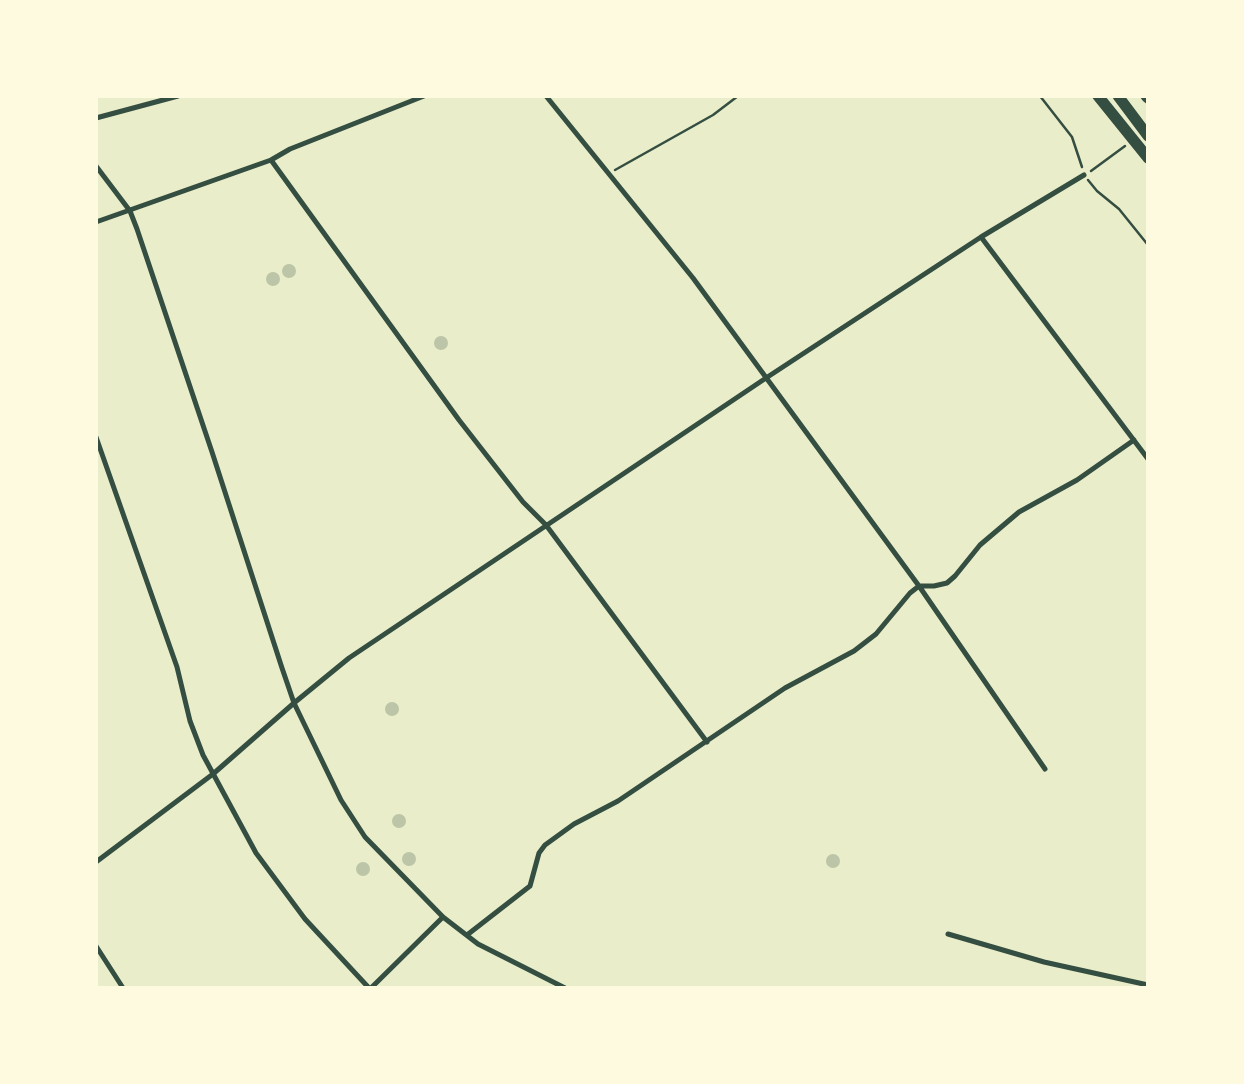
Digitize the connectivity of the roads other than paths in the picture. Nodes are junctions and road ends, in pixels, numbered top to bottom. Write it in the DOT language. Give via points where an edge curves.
graph roads {
  1 [pos="178,96"];
  2 [pos="424,96"];
  3 [pos="546,96"];
  4 [pos="1098,96"];
  5 [pos="1118,96"];
  6 [pos="96,118"];
  7 [pos="1148,136"];
  8 [pos="1148,158"];
  9 [pos="271,160"];
  10 [pos="96,166"];
  11 [pos="1084,175"];
  12 [pos="130,211"];
  13 [pos="96,222"];
  14 [pos="982,237"];
  15 [pos="766,378"];
  16 [pos="96,437"];
  17 [pos="1134,440"];
  18 [pos="1148,459"];
  19 [pos="546,525"];
  20 [pos="919,586"];
  21 [pos="294,702"];
  22 [pos="706,742"];
  23 [pos="1045,770"];
  24 [pos="214,774"];
  25 [pos="96,862"];
  26 [pos="443,917"];
  27 [pos="948,934"];
  28 [pos="467,935"];
  29 [pos="96,946"];
  30 [pos="1148,985"];
  31 [pos="123,988"];
  32 [pos="370,988"];
  33 [pos="565,988"];
  1 -- 6 [label="street"];
  2 -- 9 [label="street" via="290,149"];
  3 -- 15 [label="street" via="693,278"];
  4 -- 8 [label="main road"];
  5 -- 7 [label="main road"];
  9 -- 12 [label="street"];
  9 -- 19 [label="street" via="459,420 523,502"];
  10 -- 12 [label="street"];
  11 -- 14 [label="street"];
  12 -- 13 [label="street"];
  12 -- 21 [label="street"];
  14 -- 15 [label="street"];
  14 -- 17 [label="street"];
  15 -- 19 [label="street"];
  15 -- 20 [label="street"];
  16 -- 24 [label="street" via="177,667 196,740"];
  17 -- 18 [label="street"];
  17 -- 20 [label="street" via="1077,480 1012,517 980,544 947,582"];
  19 -- 21 [label="street" via="349,658"];
  19 -- 22 [label="street"];
  20 -- 22 [label="street" via="876,634 854,651 785,688"];
  20 -- 23 [label="street"];
  21 -- 24 [label="street"];
  21 -- 26 [label="street" via="341,800 365,837"];
  22 -- 28 [label="street" via="545,845 539,853 530,886"];
  24 -- 25 [label="street"];
  24 -- 32 [label="street" via="256,853 305,919"];
  26 -- 28 [label="street"];
  26 -- 32 [label="street"];
  27 -- 30 [label="street" via="1044,962"];
  28 -- 33 [label="street" via="478,944"];
  29 -- 31 [label="street"];
}
